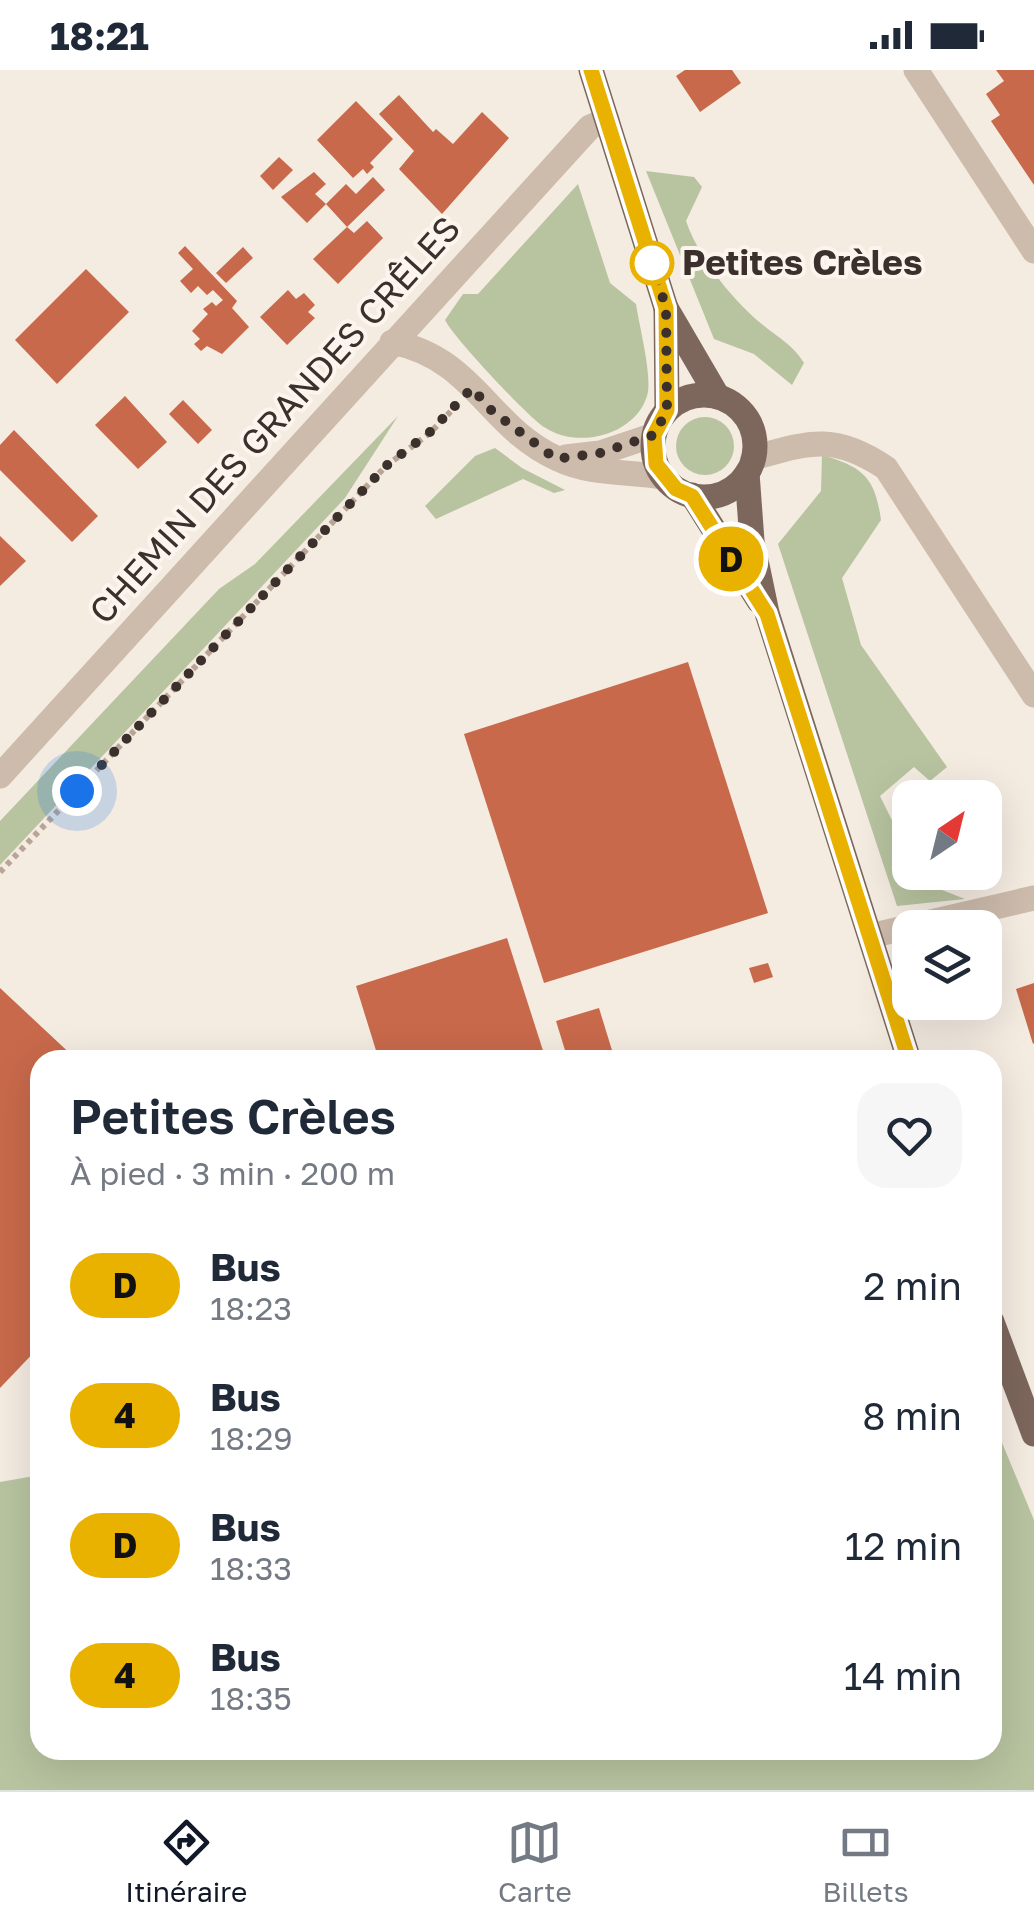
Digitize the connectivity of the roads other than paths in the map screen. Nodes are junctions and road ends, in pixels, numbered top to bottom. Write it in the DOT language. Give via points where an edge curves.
graph roads {
  1 [pos="591,70"];
  2 [pos="916,70"];
  3 [pos="607,120"];
  4 [pos="1034,251"];
  5 [pos="666,308"];
  6 [pos="392,342"];
  7 [pos="718,397"];
  8 [pos="667,410"];
  9 [pos="654,435"];
  10 [pos="556,459"];
  11 [pos="750,466"];
  12 [pos="663,477"];
  13 [pos="692,496"];
  14 [pos="767,614"];
  15 [pos="1034,694"];
  16 [pos="0,776"];
  17 [pos="1034,898"];
  18 [pos="870,936"];
  19 [pos="906,1050"];
  20 [pos="1002,1349"];
  21 [pos="1034,1434"];
  1 -- 3 [label="main road"];
  2 -- 4 [label="street"];
  3 -- 5 [label="main road"];
  3 -- 6 [label="street, CHEMIN DES GRANDES CRÊLES" via="590,127"];
  5 -- 7 [label="main road"];
  5 -- 8 [label="main road"];
  6 -- 10 [label="street" via="423,348 456,368 492,411"];
  6 -- 16 [label="street, CHEMIN DES GRANDES CRÊLES"];
  7 -- 8 [label="main road" via="691,396"];
  7 -- 11 [label="main road" via="748,421"];
  8 -- 9 [label="main road"];
  9 -- 10 [label="street"];
  9 -- 12 [label="main road"];
  10 -- 12 [label="street" via="597,472"];
  11 -- 13 [label="main road" via="723,493"];
  11 -- 14 [label="main road" via="752,541"];
  11 -- 15 [label="street" via="832,442 886,468"];
  12 -- 13 [label="main road"];
  13 -- 14 [label="main road"];
  14 -- 18 [label="main road"];
  17 -- 18 [label="street"];
  18 -- 19 [label="main road"];
  20 -- 21 [label="main road"];
}
